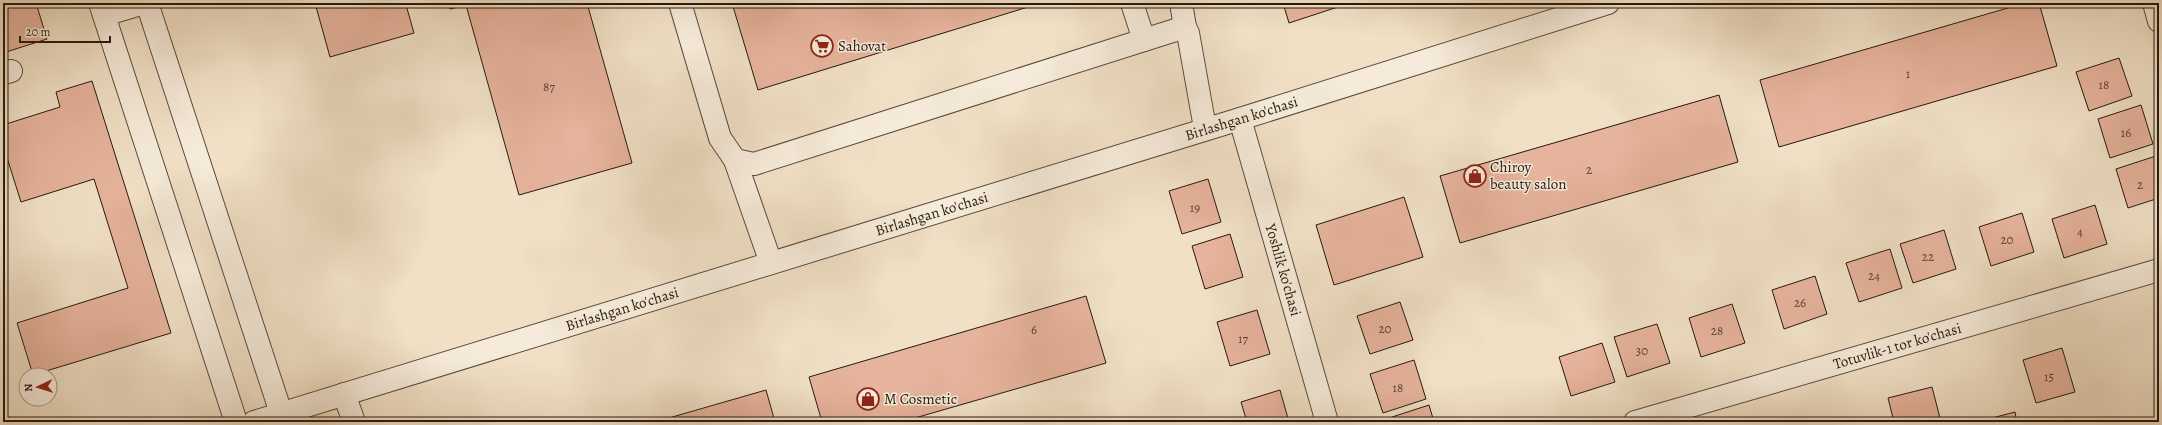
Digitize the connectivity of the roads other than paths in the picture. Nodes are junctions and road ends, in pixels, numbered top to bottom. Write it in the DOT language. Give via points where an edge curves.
graph roads {
  1 [pos="144,3"];
  2 [pos="147,3"];
  3 [pos="680,3"];
  4 [pos="1132,3"];
  5 [pos="1181,3"];
  6 [pos="1608,3"];
  7 [pos="2154,3"];
  8 [pos="102,9"];
  9 [pos="2159,21"];
  10 [pos="1185,27"];
  11 [pos="1144,40"];
  12 [pos="1240,119"];
  13 [pos="1205,128"];
  14 [pos="734,160"];
  15 [pos="771,263"];
  16 [pos="2159,270"];
  17 [pos="344,394"];
  18 [pos="281,413"];
  19 [pos="236,422"];
  20 [pos="254,422"];
  21 [pos="354,422"];
  22 [pos="1327,422"];
  23 [pos="1635,422"];
  1 -- 8 [label="street"];
  2 -- 18 [label="street"];
  3 -- 14 [label="street" via="720,138"];
  4 -- 11 [label="street"];
  5 -- 10 [label="street"];
  6 -- 12 [label="street, Birlashgan ko'chasi"];
  7 -- 9 [label="street"];
  8 -- 19 [label="street"];
  10 -- 11 [label="street"];
  10 -- 13 [label="street"];
  11 -- 14 [label="street" via="754,164"];
  12 -- 13 [label="street, Birlashgan ko'chasi"];
  12 -- 22 [label="street, Yoshlik ko'chasi"];
  13 -- 15 [label="street, Birlashgan ko'chasi"];
  14 -- 15 [label="street"];
  15 -- 17 [label="street, Birlashgan ko'chasi"];
  16 -- 23 [label="street, Totuvlik-1 tor ko'chasi"];
  17 -- 18 [label="street, Birlashgan ko'chasi"];
  17 -- 21 [label="street"];
  18 -- 20 [label="street, Birlashgan ko'chasi"];
}
